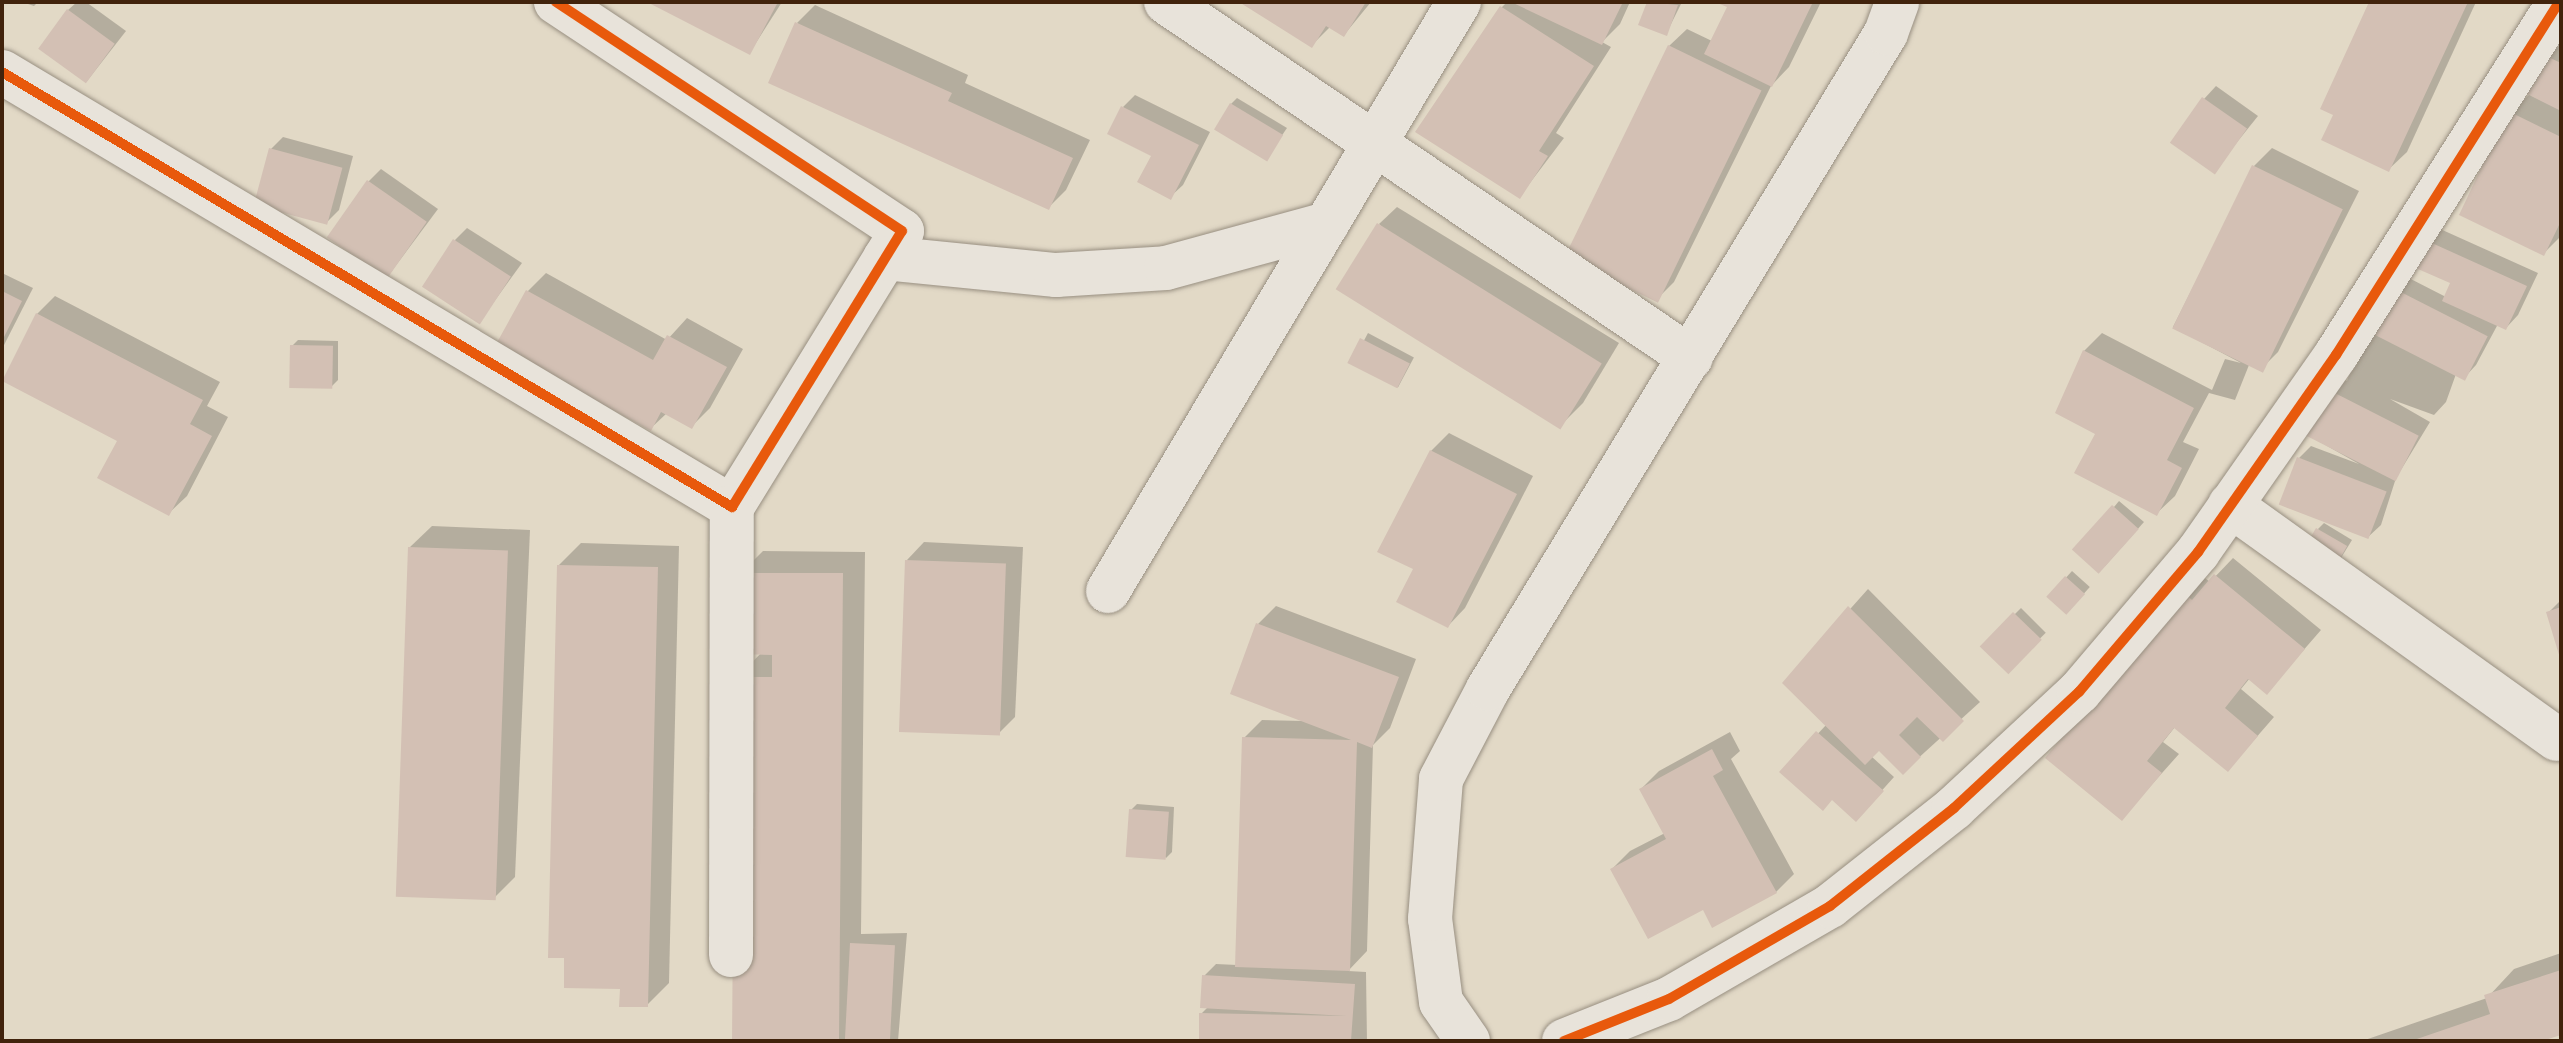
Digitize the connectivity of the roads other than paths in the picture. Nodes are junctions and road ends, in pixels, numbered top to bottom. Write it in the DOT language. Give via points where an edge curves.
graph roads {
  1 [pos="556,2"];
  2 [pos="1166,2"];
  3 [pos="1459,2"];
  4 [pos="1897,2"];
  5 [pos="2559,2"];
  6 [pos="2,72"];
  7 [pos="1376,141"];
  8 [pos="1327,224"];
  9 [pos="885,258"];
  10 [pos="1691,358"];
  11 [pos="2230,505"];
  12 [pos="732,507"];
  13 [pos="1108,591"];
  14 [pos="2548,741"];
  15 [pos="731,955"];
  16 [pos="1439,983"];
  17 [pos="1437,1041"];
  18 [pos="1468,1041"];
  19 [pos="1564,1041"];
  1 -- 9 [label="street" via="902,231"];
  2 -- 7 [label="street"];
  3 -- 7 [label="street"];
  4 -- 10 [label="street" via="1886,33"];
  5 -- 11 [label="street" via="2336,355"];
  6 -- 12 [label="street"];
  7 -- 8 [label="street"];
  7 -- 10 [label="street"];
  8 -- 9 [label="street" via="1166,268 1056,275"];
  8 -- 13 [label="street"];
  9 -- 12 [label="street"];
  10 -- 16 [label="street" via="1488,689 1441,779 1430,919"];
  11 -- 14 [label="street"];
  11 -- 19 [label="street" via="2079,692 1954,808 1830,906 1669,999"];
  12 -- 15 [label="street"];
  16 -- 17 [label="street"];
  16 -- 18 [label="street" via="1441,1002"];
}
